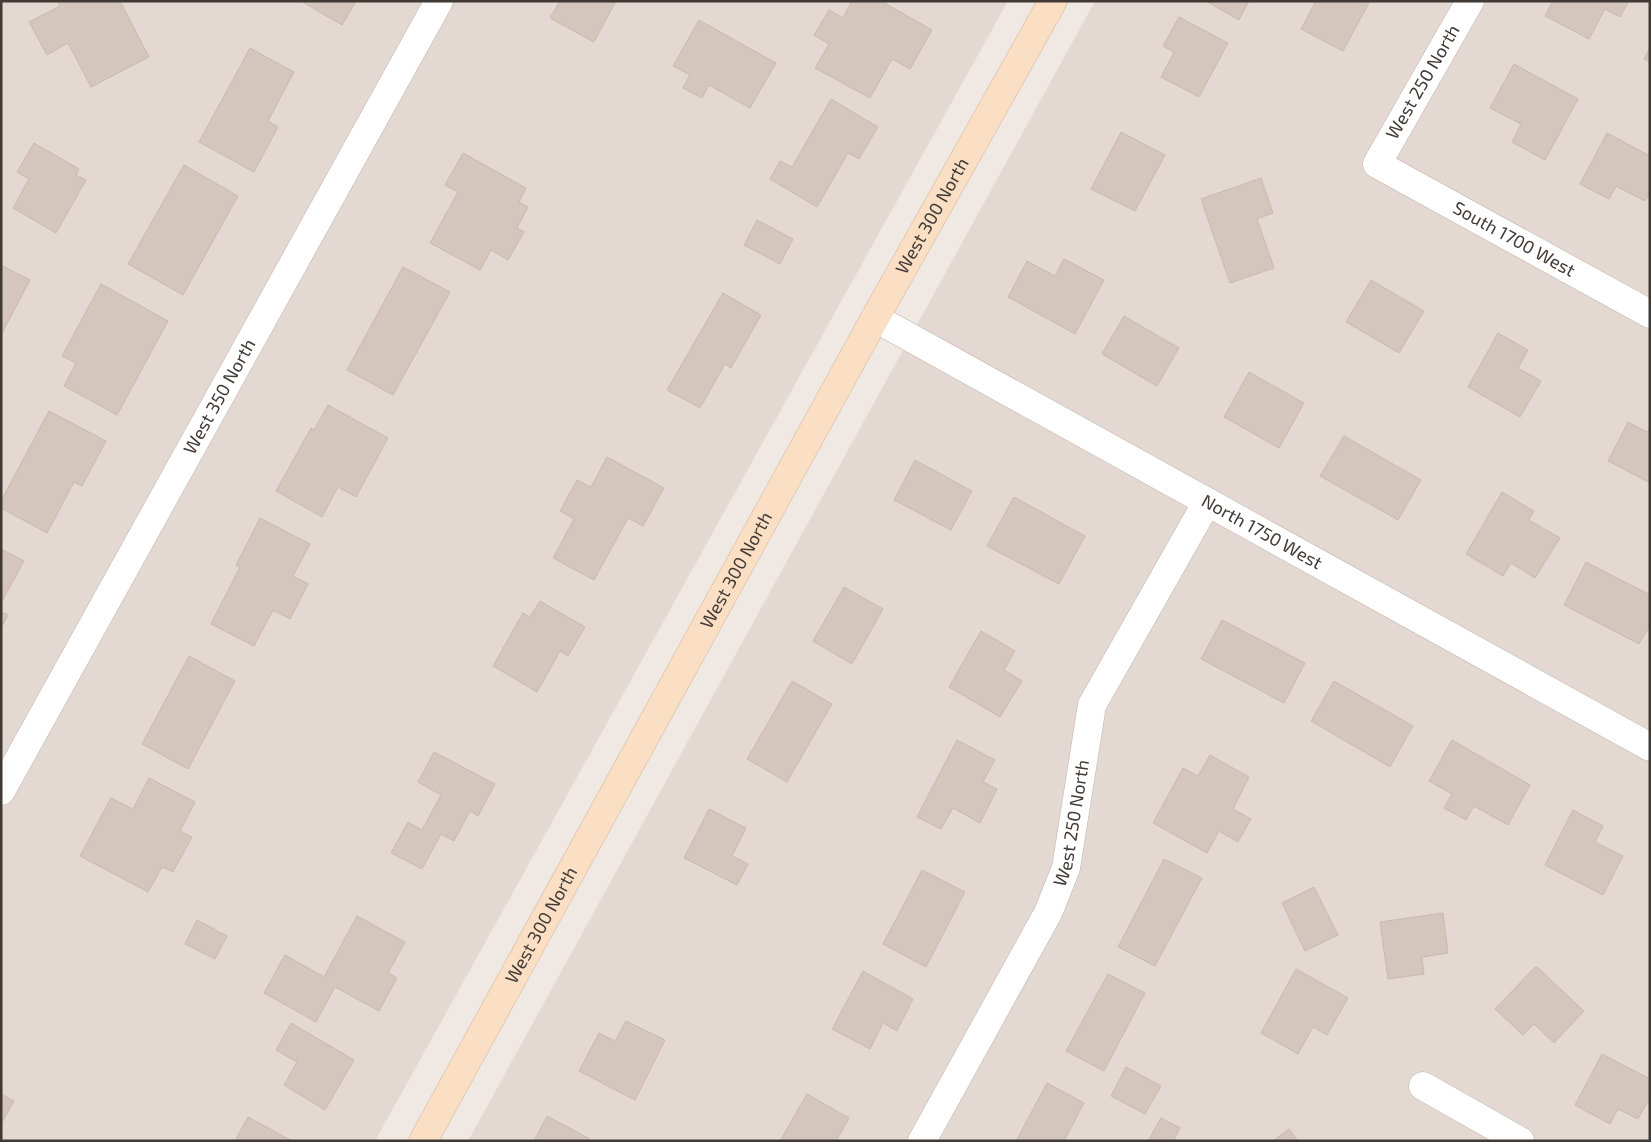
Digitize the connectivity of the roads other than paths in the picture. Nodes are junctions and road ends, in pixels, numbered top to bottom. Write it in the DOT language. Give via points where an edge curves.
graph roads {
  1 [pos="439,1"];
  2 [pos="1053,1"];
  3 [pos="1470,1"];
  4 [pos="1377,164"];
  5 [pos="1650,314"];
  6 [pos="875,318"];
  7 [pos="1207,502"];
  8 [pos="1650,747"];
  9 [pos="1,791"];
  10 [pos="1422,1086"];
  11 [pos="423,1141"];
  12 [pos="922,1141"];
  13 [pos="1520,1141"];
  1 -- 9 [label="street, West 350 North"];
  2 -- 6 [label="main road, West 300 North"];
  3 -- 4 [label="street, West 250 North"];
  4 -- 5 [label="street, South 1700 West"];
  6 -- 7 [label="street, North 1750 West"];
  6 -- 11 [label="main road, West 300 North"];
  7 -- 8 [label="street, North 1750 West"];
  7 -- 12 [label="street, West 250 North" via="1092,705 1066,868 1048,913"];
  10 -- 13 [label="street"];
}
